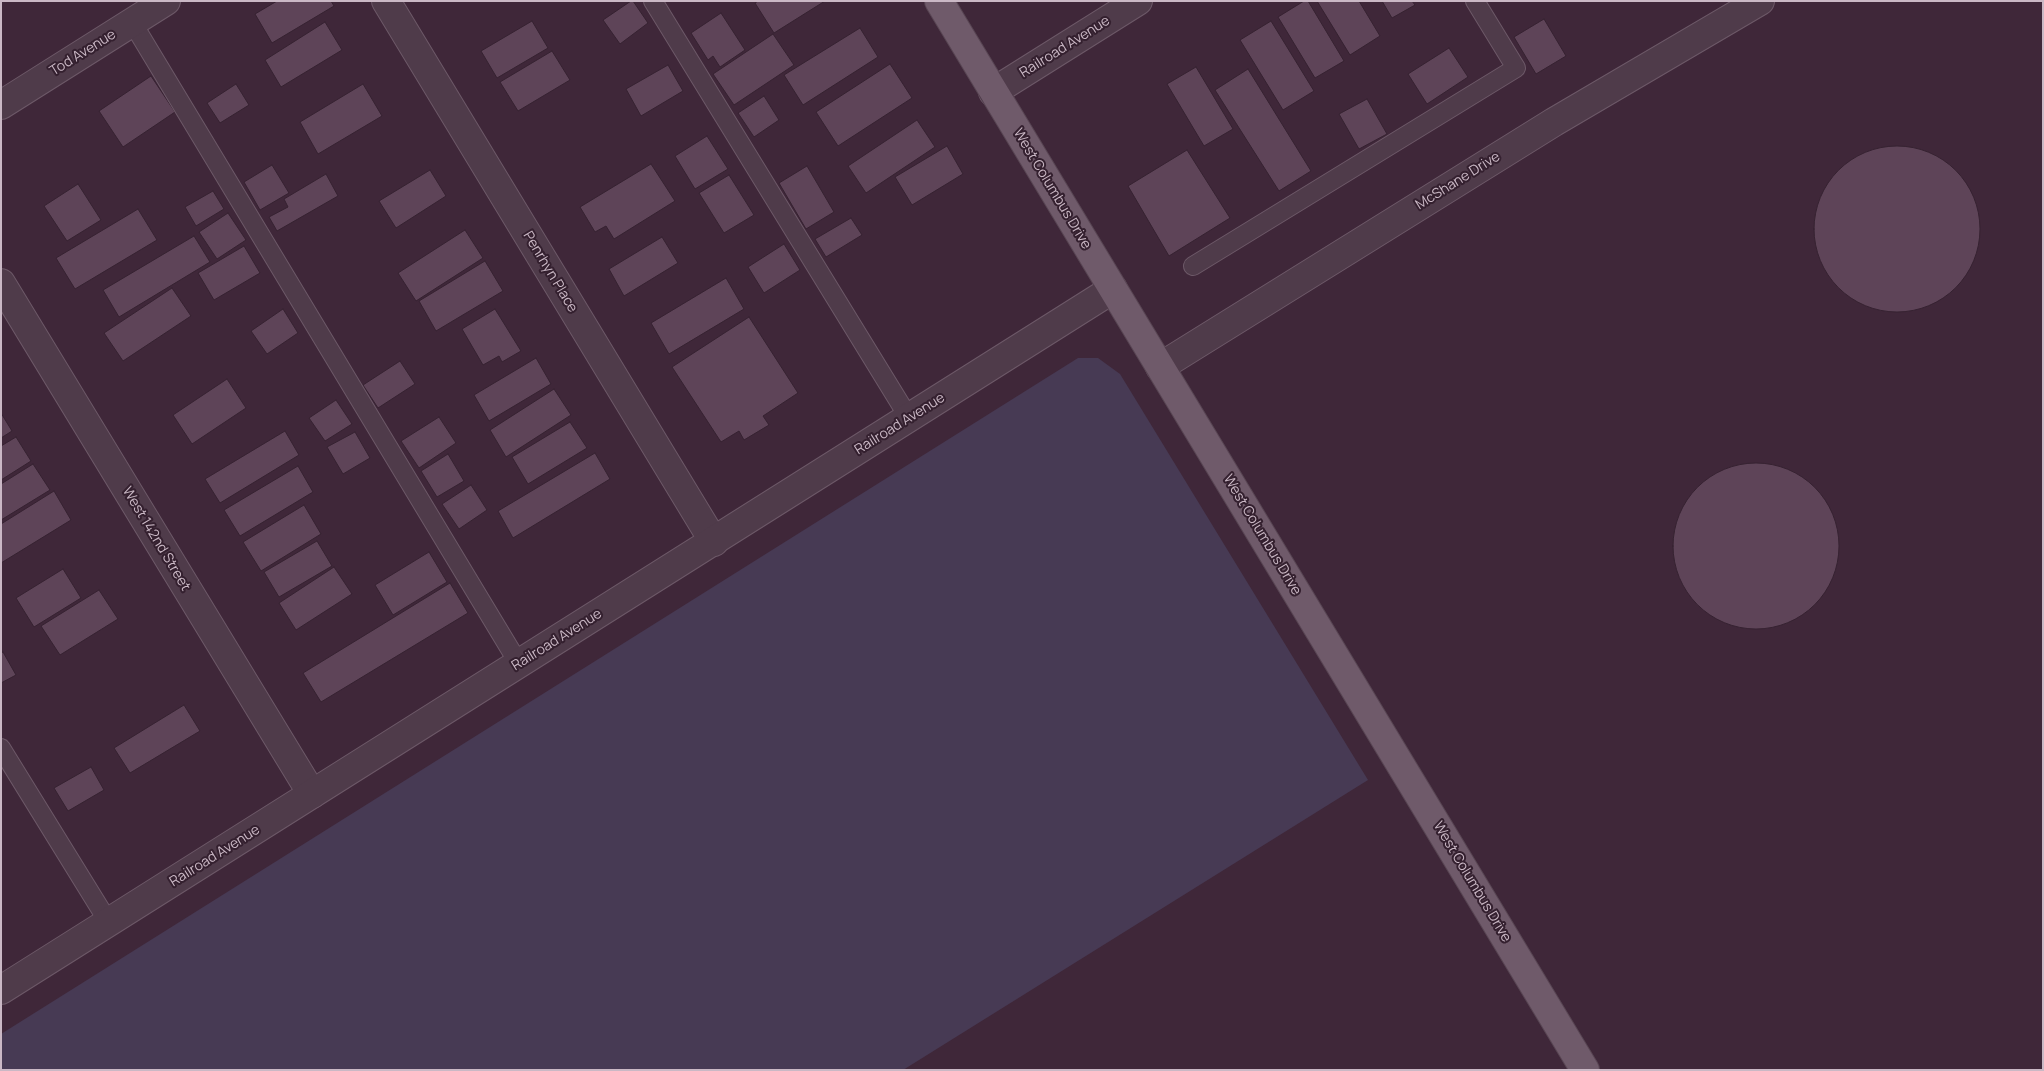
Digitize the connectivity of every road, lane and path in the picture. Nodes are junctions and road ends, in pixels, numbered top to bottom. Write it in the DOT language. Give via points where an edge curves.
graph roads {
  1 [pos="166,1"];
  2 [pos="386,1"];
  3 [pos="653,1"];
  4 [pos="939,1"];
  5 [pos="1138,1"];
  6 [pos="1475,1"];
  7 [pos="1760,1"];
  8 [pos="132,22"];
  9 [pos="994,92"];
  10 [pos="1,106"];
  11 [pos="1193,266"];
  12 [pos="1,283"];
  13 [pos="1113,289"];
  14 [pos="1160,367"];
  15 [pos="909,418"];
  16 [pos="714,542"];
  17 [pos="520,664"];
  18 [pos="1,748"];
  19 [pos="312,794"];
  20 [pos="109,923"];
  21 [pos="1,990"];
  22 [pos="1585,1070"];
  1 -- 8 [label="street, Tod Avenue"];
  2 -- 16 [label="street, Penrhyn Place"];
  3 -- 15 [label="lane"];
  4 -- 9 [label="main road, West Columbus Drive"];
  5 -- 9 [label="street, Railroad Avenue"];
  6 -- 11 [label="lane" via="1516,68"];
  7 -- 14 [label="street, McShane Drive" via="1554,122"];
  8 -- 10 [label="street, Tod Avenue"];
  8 -- 17 [label="lane"];
  9 -- 13 [label="main road, West Columbus Drive"];
  12 -- 19 [label="street, West 142nd Street"];
  13 -- 14 [label="main road, West Columbus Drive"];
  13 -- 15 [label="street, Railroad Avenue"];
  14 -- 22 [label="main road, West Columbus Drive"];
  15 -- 16 [label="street, Railroad Avenue"];
  16 -- 17 [label="street, Railroad Avenue"];
  17 -- 19 [label="street, Railroad Avenue"];
  18 -- 20 [label="lane"];
  19 -- 20 [label="street, Railroad Avenue"];
  20 -- 21 [label="street, Railroad Avenue"];
}
